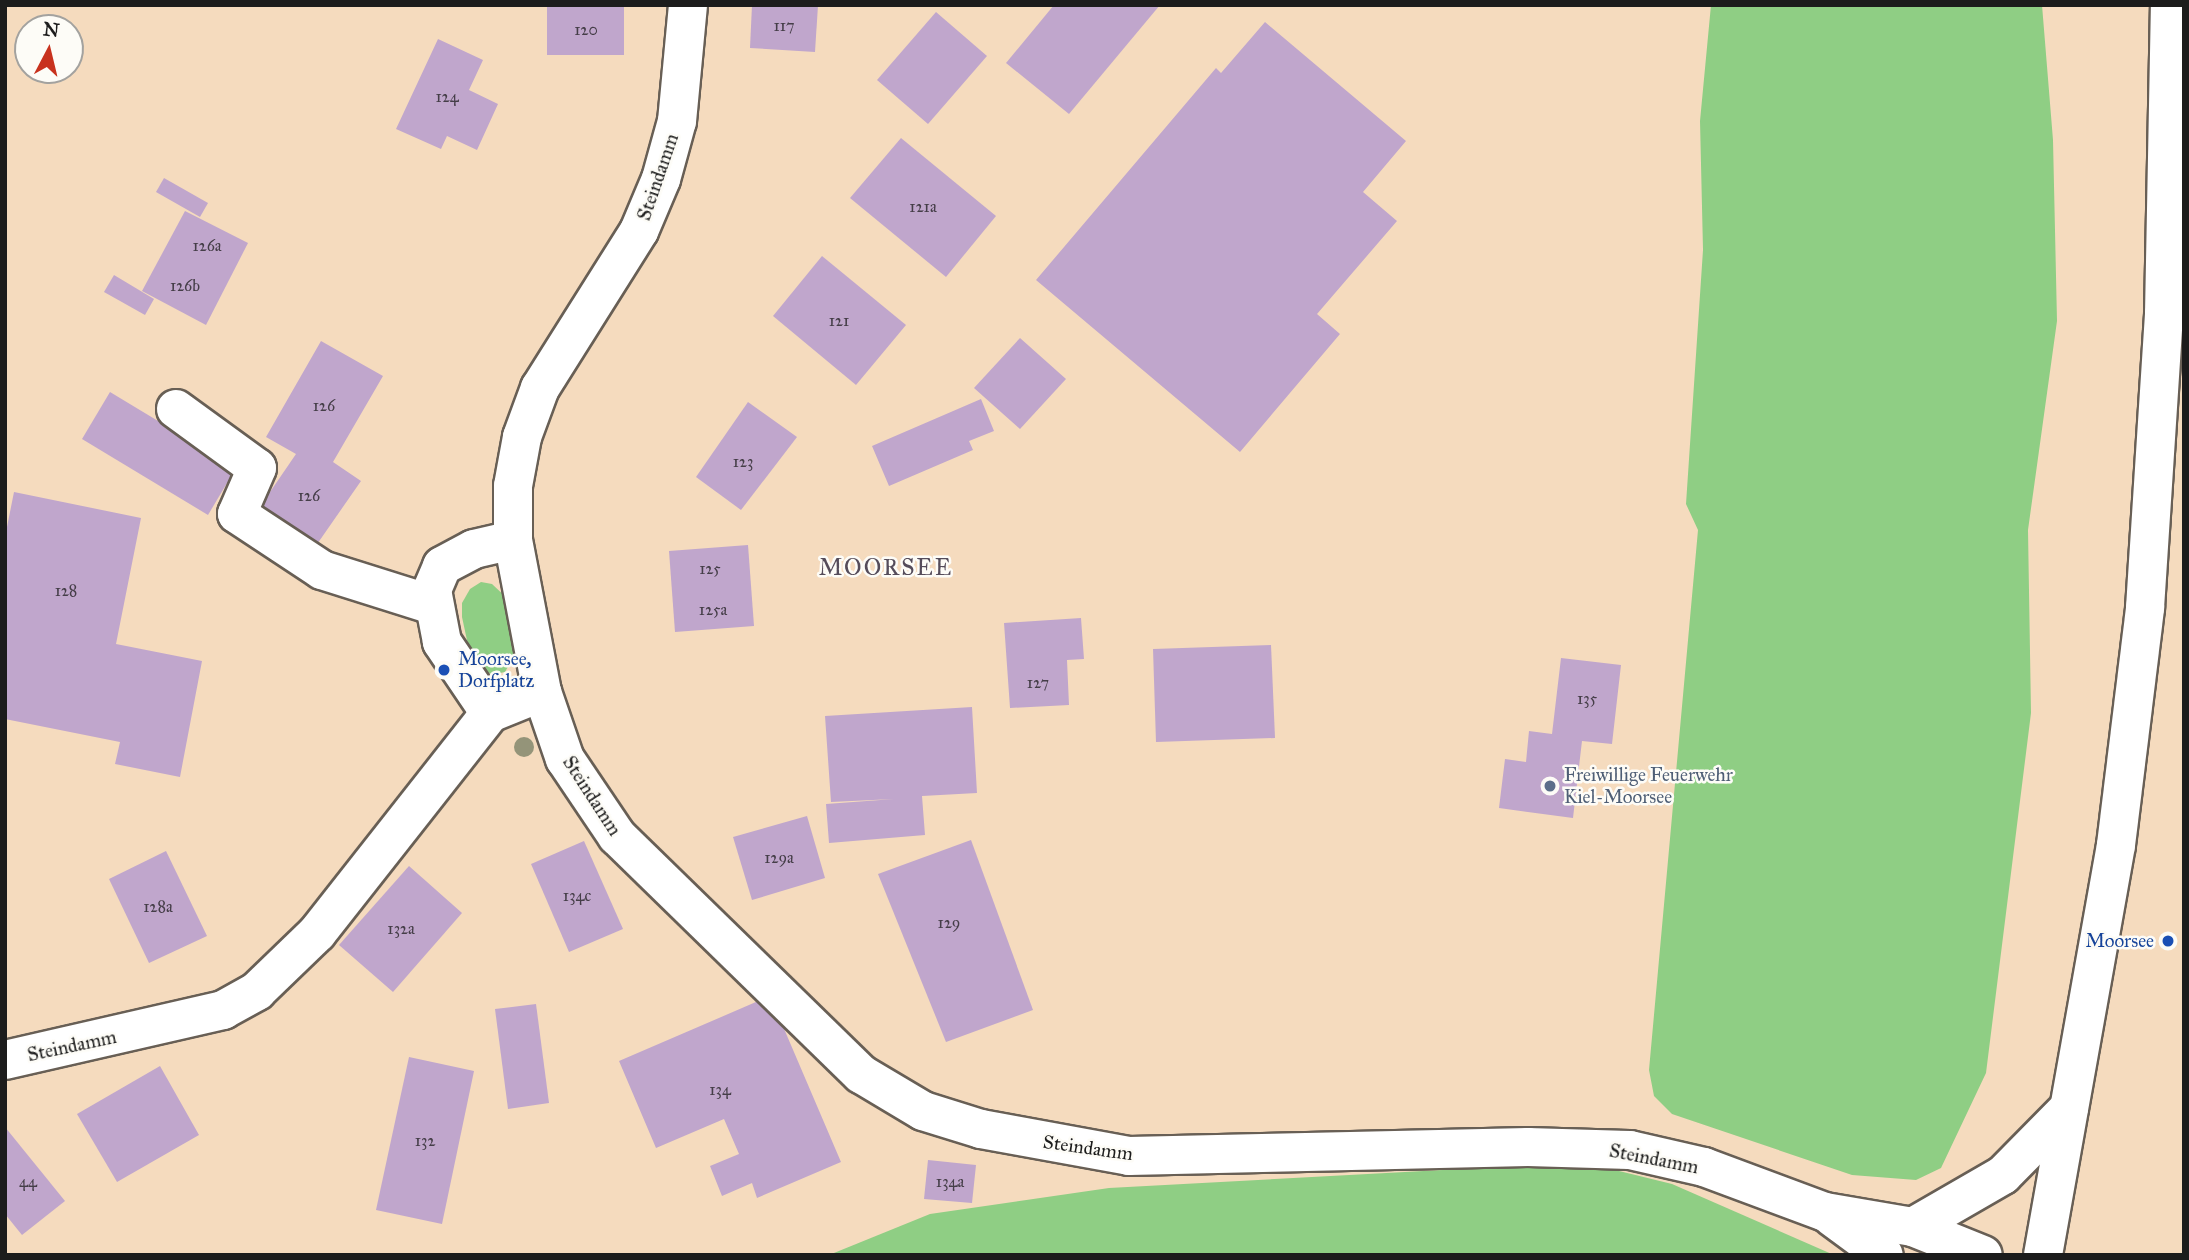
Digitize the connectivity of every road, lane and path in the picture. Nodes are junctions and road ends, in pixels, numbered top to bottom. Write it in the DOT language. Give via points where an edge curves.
graph roads {
  1 [pos="688,5"];
  2 [pos="2170,5"];
  3 [pos="176,409"];
  4 [pos="513,540"];
  5 [pos="433,605"];
  6 [pos="542,692"];
  7 [pos="490,713"];
  8 [pos="5,1060"];
  9 [pos="2069,1108"];
  10 [pos="1825,1212"];
  11 [pos="1913,1227"];
  12 [pos="1884,1255"];
  13 [pos="1983,1255"];
  14 [pos="2043,1255"];
  1 -- 4 [label="street, Steindamm" via="677,121 661,179 639,231 540,388 522,437 513,485"];
  2 -- 9 [label="street" via="2164,327 2145,608 2116,845"];
  3 -- 5 [label="street" via="257,468 237,514 322,570"];
  4 -- 5 [label="street" via="474,549 442,566 432,590"];
  4 -- 6 [label="street, Steindamm"];
  5 -- 7 [label="street" via="442,642"];
  6 -- 7 [label="street, Steindamm"];
  6 -- 10 [label="street, Steindamm" via="565,759 617,836 861,1074 923,1111 1060,1146 1129,1156 1539,1147 1630,1150 1704,1167"];
  7 -- 8 [label="street, Steindamm" via="317,933 257,991 223,1010"];
  9 -- 11 [label="street" via="2003,1175"];
  9 -- 14 [label="street"];
  10 -- 11 [label="street, Steindamm"];
  10 -- 12 [label="street, Steindamm"];
  11 -- 13 [label="street, Steindamm"];
}
